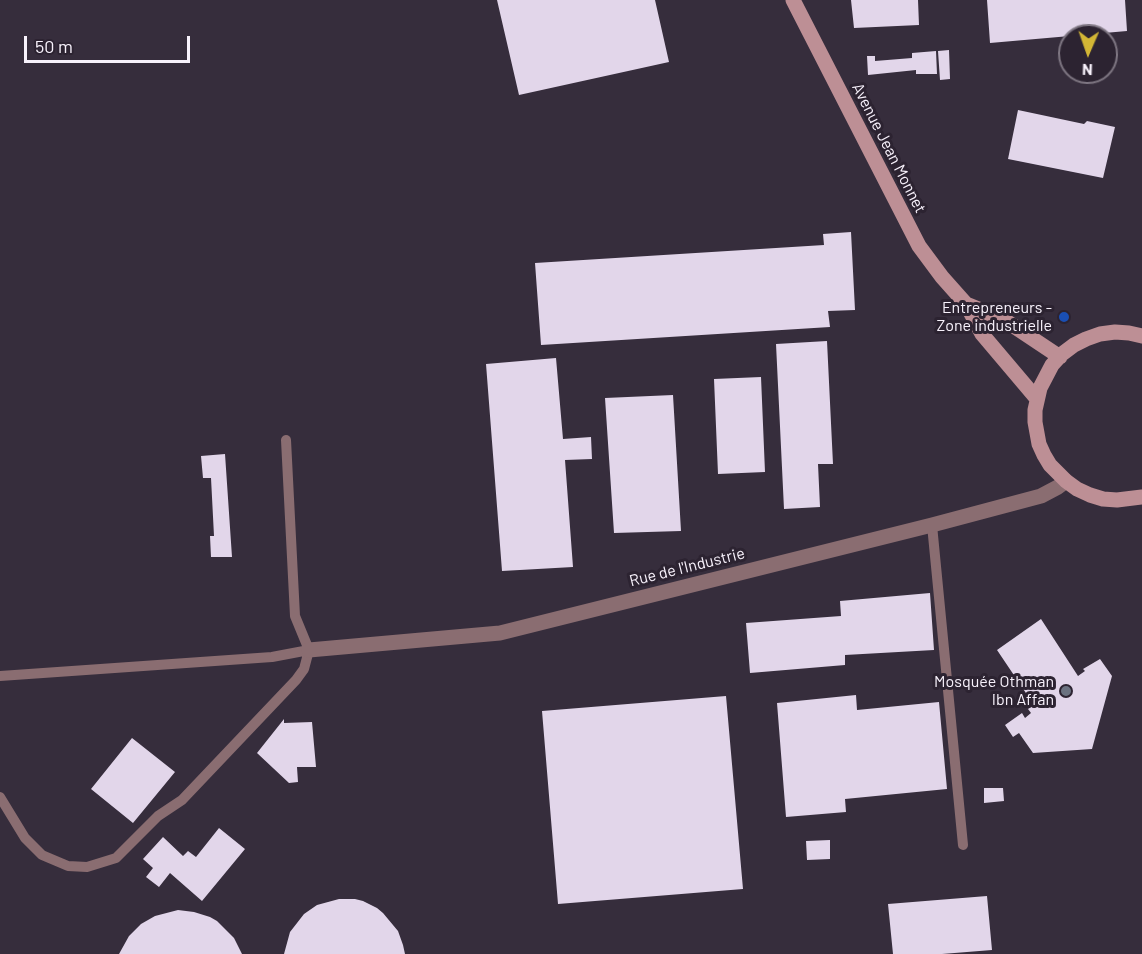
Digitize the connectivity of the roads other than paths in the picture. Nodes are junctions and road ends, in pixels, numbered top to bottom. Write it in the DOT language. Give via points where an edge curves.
graph roads {
  1 [pos="793,0"];
  2 [pos="966,304"];
  3 [pos="1141,332"];
  4 [pos="1060,357"];
  5 [pos="1037,399"];
  6 [pos="286,440"];
  7 [pos="1066,481"];
  8 [pos="1142,497"];
  9 [pos="932,525"];
  10 [pos="309,650"];
  11 [pos="0,676"];
  12 [pos="0,797"];
  13 [pos="963,845"];
  1 -- 2 [label="street, Avenue Jean Monnet" via="919,246"];
  2 -- 4 [label="street, Avenue Jean Monnet" via="1003,319"];
  2 -- 5 [label="street, Avenue Jean Monnet" via="982,334"];
  3 -- 4 [label="street" via="1100,334 1074,345"];
  4 -- 5 [label="street" via="1044,377"];
  5 -- 7 [label="street" via="1035,422 1039,444 1050,465"];
  6 -- 10 [label="lane" via="295,616"];
  7 -- 8 [label="street" via="1103,499"];
  7 -- 9 [label="street, Rue de l'Industrie" via="1041,496"];
  9 -- 10 [label="street, Rue de l'Industrie" via="500,633"];
  9 -- 13 [label="lane"];
  10 -- 11 [label="lane" via="272,657"];
  10 -- 12 [label="lane" via="296,680 182,800 158,816 116,858 87,867 68,866 42,855 25,838"];
}
